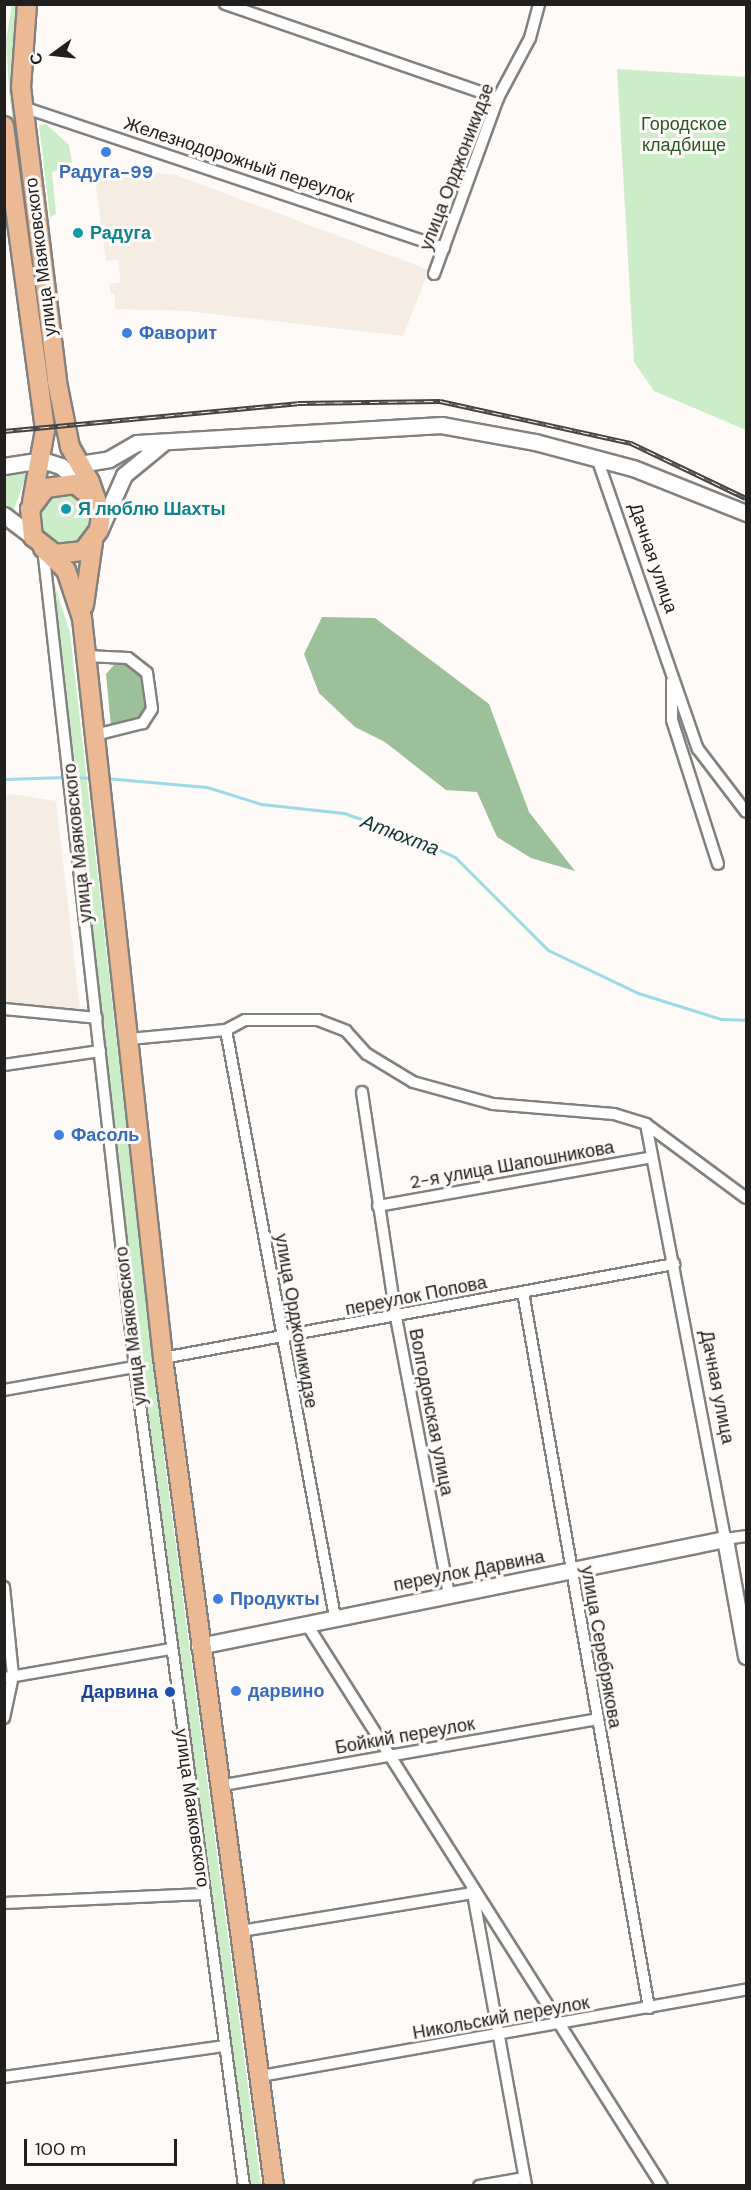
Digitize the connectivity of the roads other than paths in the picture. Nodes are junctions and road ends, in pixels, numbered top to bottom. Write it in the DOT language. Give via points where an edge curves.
graph roads {
  1 [pos="27,4"];
  2 [pos="225,4"];
  3 [pos="538,4"];
  4 [pos="498,98"];
  5 [pos="23,107"];
  6 [pos="4,126"];
  7 [pos="444,248"];
  8 [pos="434,274"];
  9 [pos="166,441"];
  10 [pos="597,458"];
  11 [pos="42,460"];
  12 [pos="79,464"];
  13 [pos="4,466"];
  14 [pos="92,496"];
  15 [pos="30,509"];
  16 [pos="747,513"];
  17 [pos="4,515"];
  18 [pos="96,536"];
  19 [pos="38,543"];
  20 [pos="82,618"];
  21 [pos="86,656"];
  22 [pos="672,672"];
  23 [pos="96,741"];
  24 [pos="747,812"];
  25 [pos="718,864"];
  26 [pos="4,1009"];
  27 [pos="97,1018"];
  28 [pos="226,1030"];
  29 [pos="129,1039"];
  30 [pos="100,1051"];
  31 [pos="4,1065"];
  32 [pos="362,1092"];
  33 [pos="645,1124"];
  34 [pos="652,1157"];
  35 [pos="747,1198"];
  36 [pos="378,1206"];
  37 [pos="674,1264"];
  38 [pos="523,1292"];
  39 [pos="396,1317"];
  40 [pos="282,1338"];
  41 [pos="163,1358"];
  42 [pos="135,1367"];
  43 [pos="4,1390"];
  44 [pos="747,1536"];
  45 [pos="725,1539"];
  46 [pos="571,1572"];
  47 [pos="4,1587"];
  48 [pos="449,1595"];
  49 [pos="335,1617"];
  50 [pos="306,1623"];
  51 [pos="200,1646"];
  52 [pos="171,1648"];
  53 [pos="747,1656"];
  54 [pos="9,1677"];
  55 [pos="4,1718"];
  56 [pos="598,1719"];
  57 [pos="392,1756"];
  58 [pos="218,1786"];
  59 [pos="471,1880"];
  60 [pos="473,1893"];
  61 [pos="204,1894"];
  62 [pos="4,1903"];
  63 [pos="241,1931"];
  64 [pos="747,1990"];
  65 [pos="649,2008"];
  66 [pos="561,2024"];
  67 [pos="499,2035"];
  68 [pos="224,2046"];
  69 [pos="261,2076"];
  70 [pos="4,2077"];
  71 [pos="525,2182"];
  72 [pos="244,2186"];
  73 [pos="274,2186"];
  74 [pos="479,2186"];
  75 [pos="662,2186"];
  1 -- 5 [label="main road, улица Маяковского" via="21,48"];
  2 -- 4 [label="street"];
  3 -- 4 [label="street, улица Орджоникидзе" via="530,38"];
  4 -- 7 [label="street, улица Орджоникидзе"];
  5 -- 7 [label="street, Железнодорожный переулок"];
  5 -- 12 [label="main road, улица Маяковского" via="64,428"];
  6 -- 11 [label="main road, улица Маяковского" via="45,430"];
  7 -- 8 [label="street, улица Орджоникидзе"];
  9 -- 10 [label="street" via="441,426"];
  9 -- 12 [label="street" via="137,443 109,459"];
  9 -- 18 [label="street" via="136,460 124,475"];
  10 -- 16 [label="street"];
  10 -- 22 [label="street, Дачная улица"];
  11 -- 13 [label="street"];
  11 -- 14 [label="street" via="61,466"];
  11 -- 15 [label="main road, улица Маяковского"];
  12 -- 14 [label="main road, улица Маяковского"];
  14 -- 15 [label="main road" via="60,483 46,488"];
  14 -- 18 [label="main road"];
  15 -- 19 [label="main road"];
  17 -- 19 [label="street"];
  18 -- 19 [label="main road" via="68,556"];
  18 -- 20 [label="main road, улица Маяковского"];
  19 -- 20 [label="main road, улица Маяковского" via="66,570"];
  19 -- 27 [label="street, улица Маяковского" via="68,749"];
  20 -- 21 [label="main road, улица Маяковского"];
  21 -- 23 [label="main road, улица Маяковского"];
  21 -- 23 [label="street" via="128,658 147,673 152,709 143,723"];
  22 -- 24 [label="street, Дачная улица" via="698,749"];
  22 -- 25 [label="street, Дачная улица" via="672,720"];
  23 -- 29 [label="main road, улица Маяковского"];
  26 -- 27 [label="street"];
  27 -- 30 [label="street, улица Маяковского"];
  28 -- 29 [label="street"];
  28 -- 33 [label="street" via="245,1020 318,1020 346,1031 368,1054 413,1082 493,1104 614,1114"];
  28 -- 40 [label="street, улица Орджоникидзе"];
  29 -- 41 [label="main road, улица Маяковского"];
  30 -- 31 [label="street"];
  30 -- 42 [label="street, улица Маяковского"];
  32 -- 36 [label="street, Волгодонская улица"];
  33 -- 34 [label="street, Дачная улица"];
  33 -- 35 [label="street"];
  34 -- 36 [label="street, 2-я улица Шапошникова"];
  34 -- 37 [label="street, Дачная улица"];
  36 -- 39 [label="street, Волгодонская улица"];
  37 -- 38 [label="street, переулок Попова"];
  37 -- 45 [label="street, Дачная улица"];
  38 -- 39 [label="street, переулок Попова"];
  38 -- 46 [label="street, улица Серебрякова"];
  39 -- 40 [label="street, переулок Попова"];
  39 -- 48 [label="street, Волгодонская улица"];
  40 -- 41 [label="street, переулок Попова"];
  40 -- 49 [label="street, улица Орджоникидзе"];
  41 -- 51 [label="main road, улица Маяковского"];
  42 -- 43 [label="street"];
  42 -- 52 [label="street, улица Маяковского"];
  44 -- 45 [label="street, переулок Дарвина"];
  45 -- 46 [label="street, переулок Дарвина"];
  45 -- 53 [label="street, Дачная улица"];
  46 -- 48 [label="street, переулок Дарвина"];
  46 -- 56 [label="street, улица Серебрякова"];
  47 -- 54 [label="street"];
  48 -- 49 [label="street, переулок Дарвина"];
  49 -- 50 [label="street, переулок Дарвина"];
  50 -- 51 [label="street, переулок Дарвина"];
  50 -- 57 [label="street"];
  51 -- 58 [label="main road, улица Маяковского"];
  52 -- 54 [label="street"];
  52 -- 61 [label="street, улица Маяковского"];
  54 -- 55 [label="street"];
  56 -- 57 [label="street, Бойкий переулок"];
  56 -- 65 [label="street, улица Серебрякова"];
  57 -- 58 [label="street, Бойкий переулок"];
  57 -- 59 [label="street"];
  58 -- 63 [label="main road, улица Маяковского"];
  59 -- 60 [label="street"];
  59 -- 66 [label="street"];
  60 -- 63 [label="street"];
  60 -- 67 [label="street"];
  61 -- 62 [label="street"];
  61 -- 68 [label="street, улица Маяковского"];
  63 -- 69 [label="main road, улица Маяковского"];
  64 -- 65 [label="street, Никольский переулок"];
  65 -- 66 [label="street, Никольский переулок"];
  66 -- 67 [label="street, Никольский переулок"];
  66 -- 75 [label="street"];
  67 -- 69 [label="street, Никольский переулок"];
  67 -- 71 [label="street"];
  68 -- 70 [label="street"];
  68 -- 72 [label="street, улица Маяковского"];
  69 -- 73 [label="main road, улица Маяковского"];
  71 -- 74 [label="street"];
}
